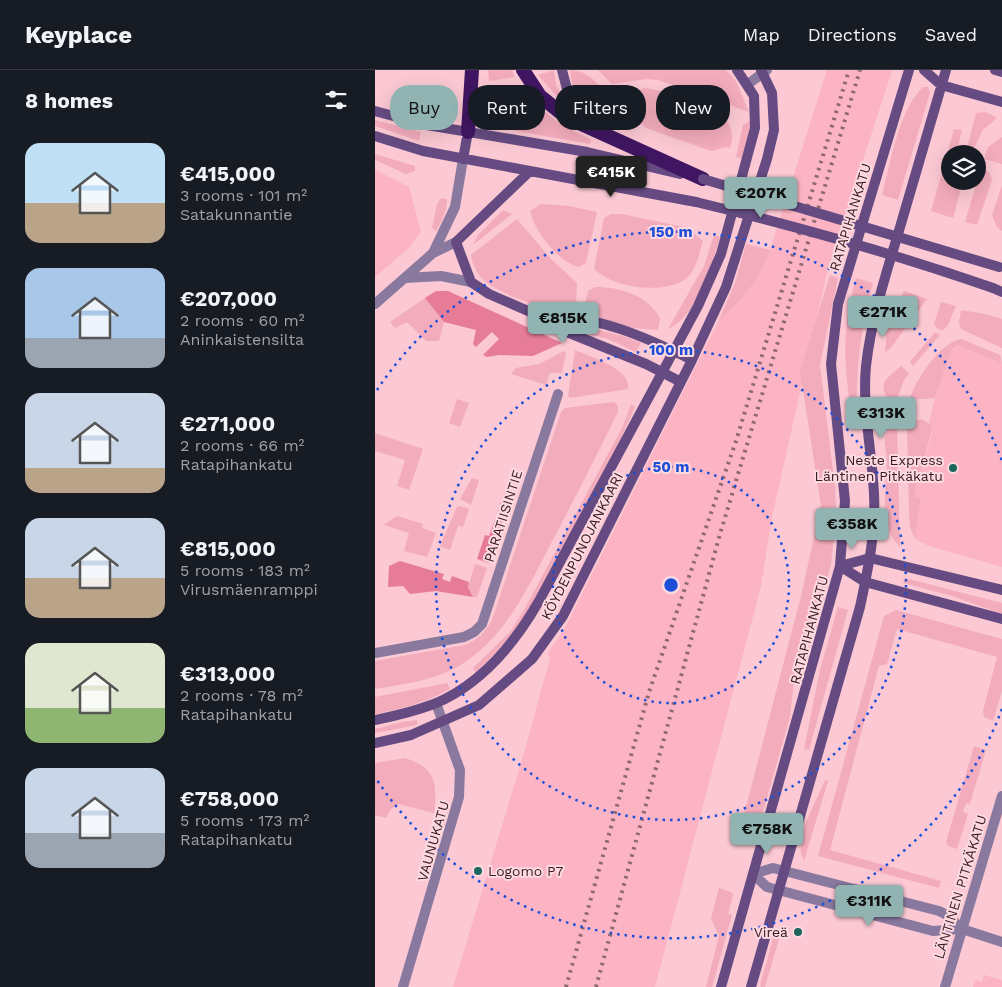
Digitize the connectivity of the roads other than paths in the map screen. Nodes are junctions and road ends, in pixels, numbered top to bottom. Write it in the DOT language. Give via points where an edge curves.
graph roads {
  1 [pos="472,70"];
  2 [pos="523,70"];
  3 [pos="562,70"];
  4 [pos="737,70"];
  5 [pos="909,70"];
  6 [pos="924,70"];
  7 [pos="946,70"];
  8 [pos="995,70"];
  9 [pos="764,71"];
  10 [pos="1002,72"];
  11 [pos="748,84"];
  12 [pos="566,85"];
  13 [pos="941,85"];
  14 [pos="1002,102"];
  15 [pos="555,109"];
  16 [pos="375,111"];
  17 [pos="591,130"];
  18 [pos="468,132"];
  19 [pos="375,136"];
  20 [pos="463,159"];
  21 [pos="530,171"];
  22 [pos="703,180"];
  23 [pos="457,242"];
  24 [pos="433,252"];
  25 [pos="1000,268"];
  26 [pos="405,278"];
  27 [pos="471,282"];
  28 [pos="997,290"];
  29 [pos="375,304"];
  30 [pos="544,318"];
  31 [pos="674,351"];
  32 [pos="692,360"];
  33 [pos="662,372"];
  34 [pos="681,382"];
  35 [pos="558,394"];
  36 [pos="870,558"];
  37 [pos="840,566"];
  38 [pos="865,582"];
  39 [pos="1002,590"];
  40 [pos="1002,619"];
  41 [pos="375,653"];
  42 [pos="436,703"];
  43 [pos="375,720"];
  44 [pos="443,722"];
  45 [pos="375,743"];
  46 [pos="1002,796"];
  47 [pos="784,870"];
  48 [pos="753,874"];
  49 [pos="778,890"];
  50 [pos="962,929"];
  51 [pos="1002,942"];
  52 [pos="403,987"];
  53 [pos="721,987"];
  54 [pos="751,987"];
  55 [pos="945,987"];
  1 -- 18 [label="highway"];
  2 -- 15 [label="highway" via="540,96"];
  3 -- 12 [label="main road"];
  4 -- 11 [label="main road"];
  5 -- 37 [label="main road, RATAPIHANKATU" via="833,332 833,395 845,501"];
  6 -- 13 [label="main road"];
  7 -- 13 [label="main road"];
  8 -- 10 [label="main road"];
  9 -- 11 [label="street"];
  9 -- 32 [label="main road, KÖYDENPUNOJANKAARI" via="774,102 767,159 726,287"];
  11 -- 31 [label="main road, KÖYDENPUNOJANKAARI" via="755,104 750,152 721,254"];
  13 -- 14 [label="main road"];
  13 -- 36 [label="main road" via="869,344 865,414 874,494"];
  16 -- 18 [label="main road"];
  17 -- 22 [label="highway"];
  18 -- 20 [label="main road"];
  18 -- 22 [label="main road" via="597,154"];
  19 -- 20 [label="main road"];
  20 -- 21 [label="main road"];
  20 -- 24 [label="street" via="455,207"];
  21 -- 23 [label="main road"];
  21 -- 28 [label="main road, bridge" via="696,202 773,221"];
  22 -- 25 [label="main road, bridge"];
  23 -- 24 [label="street"];
  23 -- 27 [label="main road"];
  24 -- 26 [label="street"];
  26 -- 27 [label="street" via="441,276"];
  26 -- 29 [label="street"];
  27 -- 30 [label="main road" via="507,304"];
  30 -- 31 [label="main road" via="562,315 576,318 625,331"];
  30 -- 33 [label="main road" via="557,328"];
  31 -- 32 [label="main road"];
  31 -- 33 [label="main road, KÖYDENPUNOJANKAARI"];
  32 -- 34 [label="main road, KÖYDENPUNOJANKAARI"];
  33 -- 34 [label="main road"];
  33 -- 42 [label="main road, KÖYDENPUNOJANKAARI" via="525,625 483,672"];
  34 -- 44 [label="main road, KÖYDENPUNOJANKAARI" via="563,616 546,641 517,673 479,704"];
  35 -- 41 [label="street, PARATIISINTIE" via="482,624 464,637"];
  36 -- 37 [label="main road"];
  36 -- 38 [label="main road"];
  36 -- 39 [label="main road"];
  37 -- 38 [label="main road"];
  37 -- 48 [label="main road, RATAPIHANKATU"];
  38 -- 40 [label="main road"];
  38 -- 47 [label="main road"];
  42 -- 43 [label="main road, KÖYDENPUNOJANKAARI"];
  42 -- 44 [label="street, VAUNUKATU"];
  44 -- 45 [label="main road, KÖYDENPUNOJANKAARI" via="411,735"];
  44 -- 52 [label="street, VAUNUKATU" via="460,770 459,797"];
  46 -- 50 [label="street, LÄNTINEN PITKÄKATU"];
  47 -- 48 [label="street" via="767,868"];
  47 -- 49 [label="main road"];
  47 -- 50 [label="street" via="939,911"];
  48 -- 49 [label="street" via="767,887"];
  48 -- 53 [label="main road, RATAPIHANKATU"];
  49 -- 50 [label="street" via="933,931"];
  49 -- 54 [label="main road"];
  50 -- 51 [label="street"];
  50 -- 55 [label="street, LÄNTINEN PITKÄKATU"];
}
